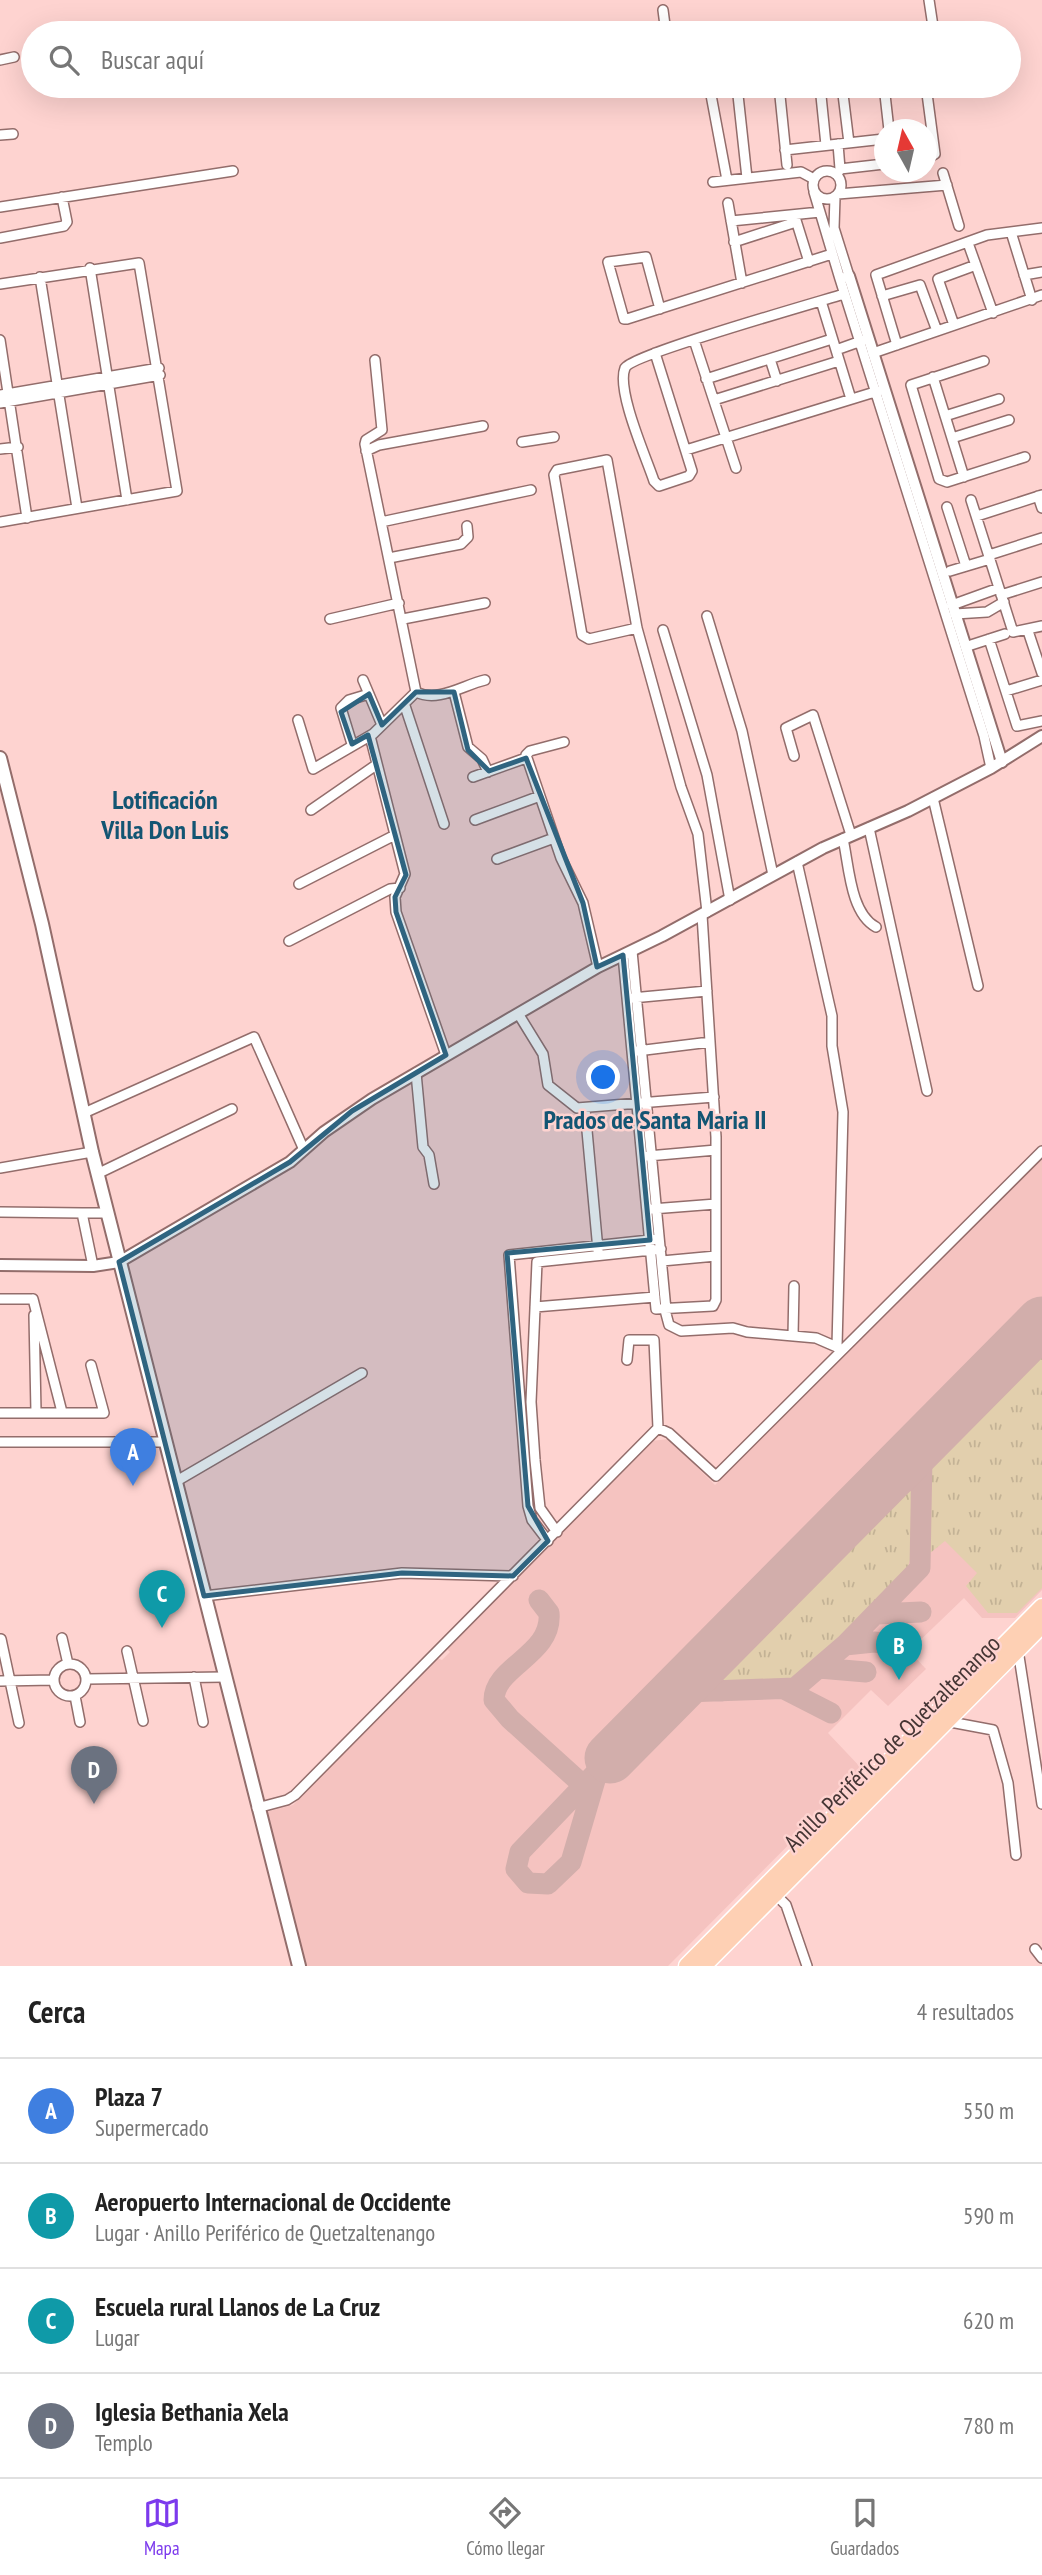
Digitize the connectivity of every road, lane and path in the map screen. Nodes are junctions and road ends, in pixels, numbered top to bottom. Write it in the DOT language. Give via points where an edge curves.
graph roads {
  1 [pos="929,0"];
  2 [pos="663,10"];
  3 [pos="664,21"];
  4 [pos="932,21"];
  5 [pos="14,57"];
  6 [pos="0,60"];
  7 [pos="712,98"];
  8 [pos="739,98"];
  9 [pos="780,98"];
  10 [pos="821,98"];
  11 [pos="843,98"];
  12 [pos="885,98"];
  13 [pos="928,98"];
  14 [pos="888,119"];
  15 [pos="930,119"];
  16 [pos="13,134"];
  17 [pos="0,135"];
  18 [pos="874,140"];
  19 [pos="849,143"];
  20 [pos="838,144"];
  21 [pos="827,145"];
  22 [pos="785,150"];
  23 [pos="787,165"];
  24 [pos="874,166"];
  25 [pos="233,171"];
  26 [pos="838,172"];
  27 [pos="943,173"];
  28 [pos="747,178"];
  29 [pos="814,179"];
  30 [pos="727,180"];
  31 [pos="713,183"];
  32 [pos="947,185"];
  33 [pos="814,192"];
  34 [pos="837,195"];
  35 [pos="62,197"];
  36 [pos="728,203"];
  37 [pos="0,207"];
  38 [pos="820,212"];
  39 [pos="796,219"];
  40 [pos="730,220"];
  41 [pos="959,226"];
  42 [pos="1042,228"];
  43 [pos="1011,232"];
  44 [pos="0,238"];
  45 [pos="734,242"];
  46 [pos="968,243"];
  47 [pos="832,254"];
  48 [pos="809,262"];
  49 [pos="976,265"];
  50 [pos="90,268"];
  51 [pos="1042,271"];
  52 [pos="1024,275"];
  53 [pos="40,277"];
  54 [pos="845,278"];
  55 [pos="742,283"];
  56 [pos="0,284"];
  57 [pos="844,294"];
  58 [pos="1042,295"];
  59 [pos="882,296"];
  60 [pos="1032,300"];
  61 [pos="821,302"];
  62 [pos="660,309"];
  63 [pos="993,313"];
  64 [pos="954,325"];
  65 [pos="937,331"];
  66 [pos="832,339"];
  67 [pos="0,340"];
  68 [pos="694,340"];
  69 [pos="864,340"];
  70 [pos="897,345"];
  71 [pos="836,350"];
  72 [pos="655,353"];
  73 [pos="873,353"];
  74 [pos="770,359"];
  75 [pos="375,360"];
  76 [pos="839,361"];
  77 [pos="984,361"];
  78 [pos="159,371"];
  79 [pos="933,377"];
  80 [pos="706,379"];
  81 [pos="110,380"];
  82 [pos="777,381"];
  83 [pos="60,389"];
  84 [pos="879,391"];
  85 [pos="7,397"];
  86 [pos="851,399"];
  87 [pos="999,399"];
  88 [pos="714,400"];
  89 [pos="0,402"];
  90 [pos="945,416"];
  91 [pos="1009,420"];
  92 [pos="483,426"];
  93 [pos="554,437"];
  94 [pos="725,438"];
  95 [pos="952,438"];
  96 [pos="522,442"];
  97 [pos="18,447"];
  98 [pos="0,449"];
  99 [pos="686,450"];
  100 [pos="366,451"];
  101 [pos="1025,457"];
  102 [pos="736,468"];
  103 [pos="964,477"];
  104 [pos="531,490"];
  105 [pos="1040,496"];
  106 [pos="127,500"];
  107 [pos="971,500"];
  108 [pos="947,507"];
  109 [pos="76,508"];
  110 [pos="1042,508"];
  111 [pos="977,516"];
  112 [pos="27,518"];
  113 [pos="0,522"];
  114 [pos="381,522"];
  115 [pos="467,526"];
  116 [pos="1042,538"];
  117 [pos="989,557"];
  118 [pos="389,558"];
  119 [pos="966,566"];
  120 [pos="950,571"];
  121 [pos="1042,582"];
  122 [pos="1001,595"];
  123 [pos="399,603"];
  124 [pos="485,603"];
  125 [pos="954,610"];
  126 [pos="707,616"];
  127 [pos="330,618"];
  128 [pos="403,619"];
  129 [pos="1042,626"];
  130 [pos="636,628"];
  131 [pos="663,630"];
  132 [pos="1028,631"];
  133 [pos="1005,634"];
  134 [pos="989,639"];
  135 [pos="971,645"];
  136 [pos="1042,673"];
  137 [pos="363,680"];
  138 [pos="485,680"];
  139 [pos="1042,680"];
  140 [pos="1006,691"];
  141 [pos="416,692"];
  142 [pos="454,692"];
  143 [pos="369,694"];
  144 [pos="405,706"];
  145 [pos="298,720"];
  146 [pos="1042,721"];
  147 [pos="382,725"];
  148 [pos="370,736"];
  149 [pos="1042,736"];
  150 [pos="564,742"];
  151 [pos="352,744"];
  152 [pos="794,755"];
  153 [pos="0,758"];
  154 [pos="526,758"];
  155 [pos="1002,762"];
  156 [pos="376,765"];
  157 [pos="991,768"];
  158 [pos="488,772"];
  159 [pos="474,777"];
  160 [pos="540,796"];
  161 [pos="933,798"];
  162 [pos="311,810"];
  163 [pos="475,820"];
  164 [pos="444,824"];
  165 [pos="869,828"];
  166 [pos="395,835"];
  167 [pos="847,837"];
  168 [pos="554,838"];
  169 [pos="497,859"];
  170 [pos="797,862"];
  171 [pos="774,875"];
  172 [pos="299,884"];
  173 [pos="400,888"];
  174 [pos="730,900"];
  175 [pos="704,914"];
  176 [pos="876,927"];
  177 [pos="289,941"];
  178 [pos="627,953"];
  179 [pos="598,967"];
  180 [pos="978,986"];
  181 [pos="707,991"];
  182 [pos="631,998"];
  183 [pos="519,1015"];
  184 [pos="710,1042"];
  185 [pos="637,1051"];
  186 [pos="446,1055"];
  187 [pos="416,1073"];
  188 [pos="927,1091"];
  189 [pos="714,1097"];
  190 [pos="642,1103"];
  191 [pos="232,1109"];
  192 [pos="585,1109"];
  193 [pos="84,1114"];
  194 [pos="304,1150"];
  195 [pos="716,1150"];
  196 [pos="1042,1151"];
  197 [pos="92,1152"];
  198 [pos="647,1156"];
  199 [pos="0,1168"];
  200 [pos="97,1174"];
  201 [pos="433,1184"];
  202 [pos="716,1204"];
  203 [pos="652,1210"];
  204 [pos="0,1212"];
  205 [pos="82,1213"];
  206 [pos="107,1213"];
  207 [pos="655,1244"];
  208 [pos="598,1249"];
  209 [pos="716,1256"];
  210 [pos="662,1261"];
  211 [pos="119,1262"];
  212 [pos="0,1265"];
  213 [pos="93,1266"];
  214 [pos="794,1286"];
  215 [pos="655,1297"];
  216 [pos="0,1299"];
  217 [pos="33,1300"];
  218 [pos="535,1307"];
  219 [pos="663,1310"];
  220 [pos="793,1336"];
  221 [pos="840,1349"];
  222 [pos="627,1360"];
  223 [pos="91,1365"];
  224 [pos="362,1373"];
  225 [pos="531,1390"];
  226 [pos="519,1391"];
  227 [pos="525,1402"];
  228 [pos="36,1412"];
  229 [pos="62,1412"];
  230 [pos="0,1413"];
  231 [pos="658,1428"];
  232 [pos="0,1442"];
  233 [pos="165,1442"];
  234 [pos="530,1461"];
  235 [pos="175,1482"];
  236 [pos="557,1531"];
  237 [pos="548,1541"];
  238 [pos="513,1576"];
  239 [pos="204,1596"];
  240 [pos="1042,1607"];
  241 [pos="1042,1625"];
  242 [pos="62,1638"];
  243 [pos="1,1639"];
  244 [pos="1018,1648"];
  245 [pos="127,1651"];
  246 [pos="68,1664"];
  247 [pos="194,1677"];
  248 [pos="224,1677"];
  249 [pos="133,1678"];
  250 [pos="87,1679"];
  251 [pos="54,1680"];
  252 [pos="5,1681"];
  253 [pos="75,1696"];
  254 [pos="143,1721"];
  255 [pos="945,1721"];
  256 [pos="80,1722"];
  257 [pos="203,1722"];
  258 [pos="19,1723"];
  259 [pos="1042,1804"];
  260 [pos="257,1808"];
  261 [pos="827,1825"];
  262 [pos="1016,1855"];
  263 [pos="776,1875"];
  264 [pos="775,1894"];
  265 [pos="1035,1949"];
  266 [pos="1042,1958"];
  267 [pos="299,1966"];
  268 [pos="687,1966"];
  269 [pos="703,1966"];
  270 [pos="807,1966"];
  1 -- 4 [label="street"];
  2 -- 3 [label="street"];
  5 -- 6 [label="street"];
  7 -- 30 [label="street"];
  8 -- 28 [label="street"];
  9 -- 22 [label="street"];
  10 -- 21 [label="street"];
  11 -- 19 [label="street"];
  12 -- 14 [label="street"];
  13 -- 15 [label="street"];
  16 -- 17 [label="street"];
  18 -- 19 [label="street"];
  19 -- 20 [label="street"];
  20 -- 21 [label="street"];
  20 -- 26 [label="street"];
  21 -- 22 [label="street"];
  22 -- 23 [label="street"];
  24 -- 26 [label="street"];
  25 -- 35 [label="street"];
  26 -- 29 [label="street" via="824,171"];
  26 -- 34 [label="street"];
  27 -- 32 [label="street"];
  28 -- 29 [label="street" via="805,172"];
  28 -- 30 [label="street"];
  29 -- 33 [label="street"];
  30 -- 31 [label="street"];
  32 -- 34 [label="street"];
  32 -- 41 [label="street"];
  33 -- 34 [label="street" via="821,198"];
  33 -- 38 [label="street"];
  34 -- 54 [label="street" via="834,228"];
  35 -- 37 [label="street"];
  35 -- 44 [label="street" via="65,225"];
  36 -- 40 [label="street"];
  38 -- 39 [label="street"];
  38 -- 47 [label="street"];
  39 -- 40 [label="street"];
  39 -- 45 [label="street"];
  39 -- 48 [label="street"];
  40 -- 45 [label="street"];
  42 -- 43 [label="street"];
  43 -- 46 [label="street" via="987,234"];
  43 -- 52 [label="street"];
  45 -- 55 [label="street"];
  46 -- 49 [label="street"];
  46 -- 59 [label="street" via="879,273 876,280"];
  47 -- 48 [label="street"];
  47 -- 54 [label="street"];
  48 -- 55 [label="street"];
  49 -- 63 [label="street"];
  49 -- 64 [label="street" via="938,278"];
  50 -- 53 [label="street"];
  50 -- 78 [label="street" via="139,263"];
  50 -- 81 [label="street"];
  51 -- 52 [label="street"];
  52 -- 60 [label="street"];
  53 -- 56 [label="street"];
  53 -- 83 [label="street"];
  54 -- 57 [label="street"];
  54 -- 69 [label="street"];
  55 -- 62 [label="street"];
  57 -- 61 [label="street"];
  57 -- 69 [label="street"];
  58 -- 60 [label="street"];
  59 -- 65 [label="street" via="920,285"];
  59 -- 70 [label="street"];
  60 -- 63 [label="street"];
  61 -- 66 [label="street"];
  61 -- 68 [label="street"];
  62 -- 62 [label="street" via="646,257 608,262 622,319"];
  63 -- 64 [label="street"];
  64 -- 65 [label="street"];
  65 -- 70 [label="street"];
  66 -- 71 [label="street"];
  66 -- 74 [label="street"];
  67 -- 85 [label="street"];
  68 -- 72 [label="street"];
  68 -- 80 [label="street"];
  69 -- 71 [label="street"];
  69 -- 73 [label="street"];
  69 -- 84 [label="street"];
  70 -- 73 [label="street"];
  71 -- 76 [label="street"];
  72 -- 99 [label="street"];
  72 -- 99 [label="street" via="629,362 623,383 656,485 691,475"];
  73 -- 84 [label="street"];
  74 -- 80 [label="street"];
  74 -- 82 [label="street"];
  75 -- 100 [label="street" via="382,430 366,440"];
  76 -- 82 [label="street"];
  76 -- 86 [label="street"];
  77 -- 79 [label="street"];
  78 -- 81 [label="street"];
  78 -- 106 [label="street" via="177,491"];
  79 -- 90 [label="street"];
  79 -- 103 [label="street" via="910,387 924,435 940,481"];
  80 -- 88 [label="street"];
  81 -- 83 [label="street"];
  81 -- 106 [label="street"];
  82 -- 88 [label="street"];
  83 -- 85 [label="street"];
  83 -- 109 [label="street"];
  84 -- 86 [label="street"];
  84 -- 125 [label="street"];
  84 -- 157 [label="street"];
  85 -- 89 [label="street"];
  85 -- 97 [label="street"];
  86 -- 94 [label="street"];
  87 -- 90 [label="street"];
  88 -- 94 [label="street"];
  90 -- 95 [label="street"];
  91 -- 95 [label="street"];
  92 -- 100 [label="street"];
  93 -- 96 [label="street"];
  94 -- 99 [label="street"];
  94 -- 102 [label="street"];
  95 -- 103 [label="street"];
  97 -- 98 [label="street"];
  97 -- 112 [label="street"];
  100 -- 114 [label="street"];
  101 -- 103 [label="street"];
  104 -- 114 [label="street"];
  105 -- 110 [label="street"];
  105 -- 111 [label="street"];
  106 -- 109 [label="street"];
  107 -- 111 [label="street"];
  108 -- 119 [label="street"];
  109 -- 112 [label="street"];
  111 -- 117 [label="street"];
  112 -- 113 [label="street"];
  114 -- 118 [label="street"];
  115 -- 118 [label="street" via="468,537 461,544"];
  116 -- 117 [label="street"];
  117 -- 119 [label="street"];
  117 -- 122 [label="street"];
  118 -- 123 [label="street"];
  119 -- 120 [label="street"];
  121 -- 122 [label="street"];
  122 -- 125 [label="street"];
  122 -- 125 [label="street" via="987,612"];
  122 -- 132 [label="street" via="1013,632"];
  123 -- 127 [label="street"];
  123 -- 128 [label="street"];
  124 -- 128 [label="street"];
  125 -- 155 [label="street"];
  126 -- 171 [label="street" via="742,730"];
  128 -- 141 [label="street"];
  129 -- 132 [label="street"];
  130 -- 130 [label="street" via="583,637 554,475 557,470 607,460"];
  130 -- 175 [label="street" via="698,834"];
  131 -- 174 [label="street" via="707,775"];
  132 -- 136 [label="street"];
  133 -- 134 [label="street"];
  134 -- 135 [label="street"];
  134 -- 140 [label="street"];
  137 -- 143 [label="street"];
  138 -- 142 [label="street"];
  139 -- 140 [label="street"];
  140 -- 146 [label="street" via="1018,727"];
  141 -- 142 [label="street" via="428,696"];
  141 -- 144 [label="street"];
  142 -- 158 [label="street" via="468,747"];
  143 -- 147 [label="street"];
  143 -- 151 [label="street" via="349,700 341,708"];
  144 -- 147 [label="street"];
  144 -- 164 [label="street"];
  145 -- 151 [label="street" via="313,769"];
  147 -- 148 [label="street"];
  148 -- 151 [label="street"];
  148 -- 156 [label="street"];
  149 -- 155 [label="street"];
  150 -- 154 [label="street" via="530,751"];
  152 -- 167 [label="street" via="786,728 815,715"];
  153 -- 193 [label="main road" via="43,924"];
  154 -- 158 [label="street"];
  154 -- 160 [label="street"];
  155 -- 157 [label="street"];
  156 -- 162 [label="street"];
  156 -- 166 [label="street"];
  157 -- 161 [label="street"];
  158 -- 159 [label="street"];
  160 -- 163 [label="street"];
  160 -- 168 [label="street"];
  161 -- 165 [label="street"];
  161 -- 180 [label="street"];
  165 -- 167 [label="street"];
  165 -- 188 [label="street"];
  166 -- 172 [label="street"];
  166 -- 173 [label="street" via="405,874"];
  167 -- 170 [label="street"];
  167 -- 176 [label="street" via="859,907"];
  168 -- 169 [label="street"];
  168 -- 179 [label="street" via="583,903"];
  170 -- 171 [label="street"];
  170 -- 221 [label="street" via="832,1016 832,1046 844,1112"];
  171 -- 174 [label="street"];
  173 -- 177 [label="street"];
  173 -- 186 [label="street" via="396,912"];
  174 -- 175 [label="street"];
  175 -- 178 [label="street"];
  175 -- 181 [label="street"];
  178 -- 179 [label="street"];
  178 -- 182 [label="street"];
  179 -- 183 [label="street"];
  181 -- 182 [label="street"];
  181 -- 184 [label="street"];
  182 -- 185 [label="street"];
  183 -- 186 [label="street"];
  183 -- 192 [label="street" via="543,1054 548,1085"];
  184 -- 185 [label="street"];
  184 -- 189 [label="street"];
  185 -- 190 [label="street"];
  186 -- 187 [label="street"];
  187 -- 194 [label="street" via="352,1111"];
  187 -- 201 [label="street" via="423,1147 432,1165"];
  189 -- 190 [label="street"];
  189 -- 195 [label="street"];
  190 -- 192 [label="street"];
  190 -- 198 [label="street"];
  191 -- 200 [label="street"];
  192 -- 208 [label="street"];
  193 -- 194 [label="street" via="254,1037"];
  193 -- 197 [label="main road"];
  194 -- 211 [label="street"];
  195 -- 198 [label="street"];
  195 -- 202 [label="street"];
  196 -- 221 [label="street"];
  197 -- 199 [label="street"];
  197 -- 200 [label="main road"];
  198 -- 203 [label="street"];
  200 -- 206 [label="main road"];
  202 -- 203 [label="street"];
  202 -- 209 [label="street"];
  203 -- 207 [label="street"];
  204 -- 205 [label="street"];
  205 -- 206 [label="street"];
  205 -- 213 [label="street"];
  206 -- 211 [label="main road"];
  207 -- 208 [label="street"];
  207 -- 210 [label="street"];
  207 -- 215 [label="street"];
  208 -- 218 [label="street" via="537,1260"];
  208 -- 226 [label="street" via="509,1255"];
  209 -- 210 [label="street"];
  209 -- 219 [label="street" via="715,1305"];
  210 -- 219 [label="street"];
  211 -- 213 [label="street"];
  211 -- 233 [label="main road"];
  212 -- 213 [label="street"];
  214 -- 220 [label="street"];
  215 -- 218 [label="street"];
  215 -- 219 [label="street"];
  216 -- 217 [label="street"];
  217 -- 228 [label="street"];
  217 -- 229 [label="street"];
  218 -- 225 [label="street"];
  219 -- 220 [label="street" via="669,1325 681,1331 733,1328"];
  220 -- 221 [label="street" via="816,1338"];
  221 -- 231 [label="street" via="716,1476"];
  222 -- 231 [label="street" via="629,1340 653,1340"];
  223 -- 229 [label="street" via="104,1413"];
  224 -- 235 [label="street"];
  225 -- 226 [label="street"];
  225 -- 227 [label="street"];
  226 -- 227 [label="street"];
  227 -- 234 [label="street"];
  228 -- 229 [label="street"];
  228 -- 230 [label="street"];
  231 -- 236 [label="street"];
  232 -- 233 [label="street"];
  233 -- 235 [label="main road"];
  234 -- 236 [label="street" via="540,1508"];
  234 -- 237 [label="street" via="531,1520"];
  235 -- 239 [label="main road"];
  236 -- 237 [label="street"];
  237 -- 238 [label="street"];
  238 -- 239 [label="street" via="402,1573"];
  238 -- 260 [label="street" via="295,1795"];
  239 -- 248 [label="main road"];
  240 -- 261 [label="highway, Anillo Periférico de Quetzaltenango"];
  241 -- 244 [label="highway, Anillo Periférico de Quetzaltenango"];
  242 -- 246 [label="street"];
  243 -- 252 [label="street"];
  244 -- 255 [label="highway, Anillo Periférico de Quetzaltenango"];
  244 -- 259 [label="street"];
  245 -- 249 [label="street"];
  246 -- 250 [label="street" via="79,1667"];
  246 -- 251 [label="street"];
  247 -- 248 [label="street"];
  247 -- 249 [label="street"];
  247 -- 257 [label="street"];
  248 -- 260 [label="main road"];
  249 -- 250 [label="street"];
  249 -- 254 [label="street"];
  250 -- 253 [label="street"];
  251 -- 252 [label="street"];
  251 -- 253 [label="street" via="61,1693"];
  252 -- 258 [label="street"];
  253 -- 256 [label="street"];
  255 -- 262 [label="street" via="992,1730 1008,1783"];
  255 -- 264 [label="highway, Anillo Periférico de Quetzaltenango"];
  260 -- 267 [label="main road"];
  261 -- 263 [label="highway, Anillo Periférico de Quetzaltenango"];
  261 -- 264 [label="highway"];
  263 -- 264 [label="highway, Anillo Periférico de Quetzaltenango"];
  263 -- 268 [label="highway, Anillo Periférico de Quetzaltenango"];
  264 -- 269 [label="highway, Anillo Periférico de Quetzaltenango"];
  264 -- 270 [label="street" via="787,1909"];
  265 -- 266 [label="street"];
}
